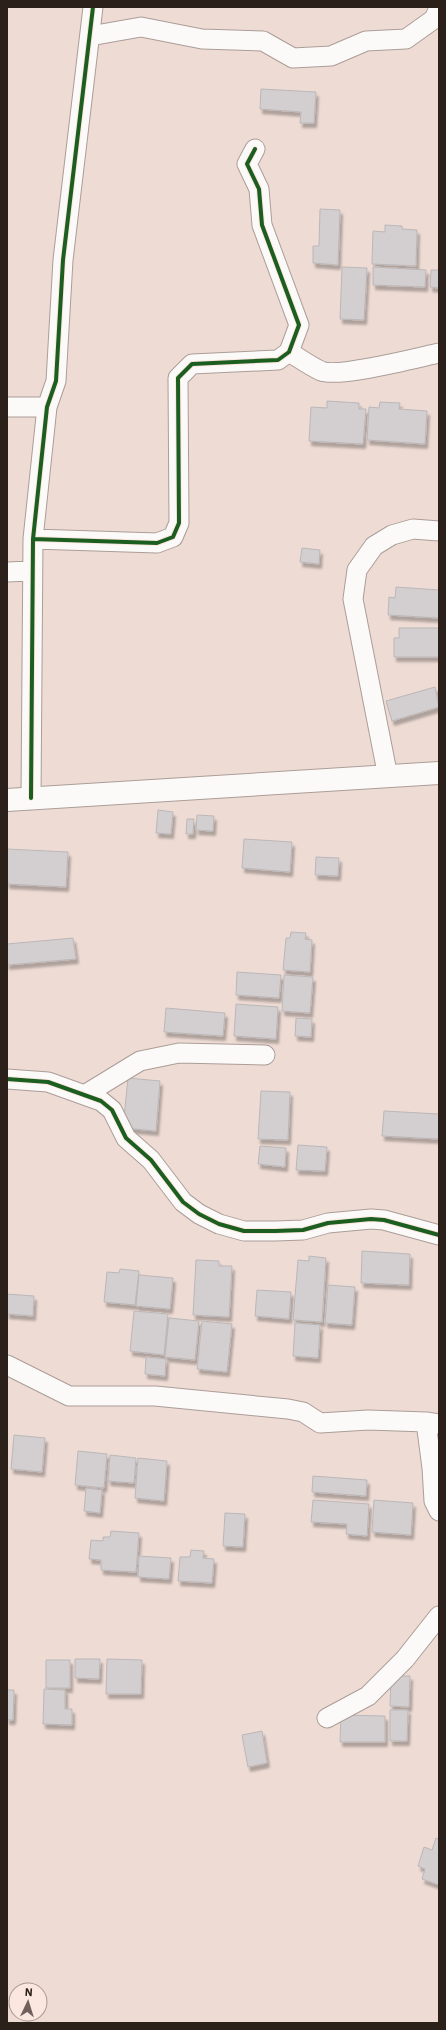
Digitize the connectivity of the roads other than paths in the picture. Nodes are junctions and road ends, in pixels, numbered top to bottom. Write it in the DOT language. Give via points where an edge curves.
graph roads {
  1 [pos="92,7"];
  2 [pos="439,8"];
  3 [pos="90,36"];
  4 [pos="255,149"];
  5 [pos="289,352"];
  6 [pos="439,353"];
  7 [pos="7,406"];
  8 [pos="47,407"];
  9 [pos="439,532"];
  10 [pos="33,539"];
  11 [pos="32,571"];
  12 [pos="7,572"];
  13 [pos="439,773"];
  14 [pos="388,776"];
  15 [pos="31,798"];
  16 [pos="7,800"];
  17 [pos="265,1055"];
  18 [pos="7,1079"];
  19 [pos="86,1094"];
  20 [pos="439,1235"];
  21 [pos="7,1365"];
  22 [pos="432,1423"];
  23 [pos="439,1511"];
  24 [pos="439,1616"];
  25 [pos="327,1718"];
  1 -- 3 [label="street"];
  2 -- 3 [label="street" via="434,19 406,40 366,41 331,56 293,58 263,42 202,39 141,27"];
  3 -- 8 [label="street" via="63,260 56,381"];
  4 -- 5 [label="street" via="247,164 259,189 262,225 299,325"];
  5 -- 6 [label="street" via="322,371 342,372"];
  5 -- 10 [label="street" via="278,360 192,364 178,378 179,523 173,537 157,544"];
  7 -- 8 [label="street"];
  8 -- 10 [label="street"];
  9 -- 14 [label="street" via="413,529 392,535 374,546 357,570 353,599"];
  10 -- 11 [label="street"];
  11 -- 12 [label="street"];
  11 -- 15 [label="street"];
  13 -- 14 [label="main road"];
  14 -- 15 [label="main road"];
  15 -- 16 [label="main road"];
  17 -- 19 [label="street" via="179,1053 140,1061"];
  18 -- 19 [label="street" via="48,1082"];
  19 -- 20 [label="street" via="112,1110 126,1138 151,1160 183,1202 219,1224 244,1231 303,1230 328,1223 372,1218"];
  21 -- 22 [label="street" via="69,1396 154,1396 288,1409 303,1412 320,1423 368,1420"];
  22 -- 23 [label="street" via="434,1502"];
  24 -- 25 [label="street" via="404,1659 368,1696"];
}
